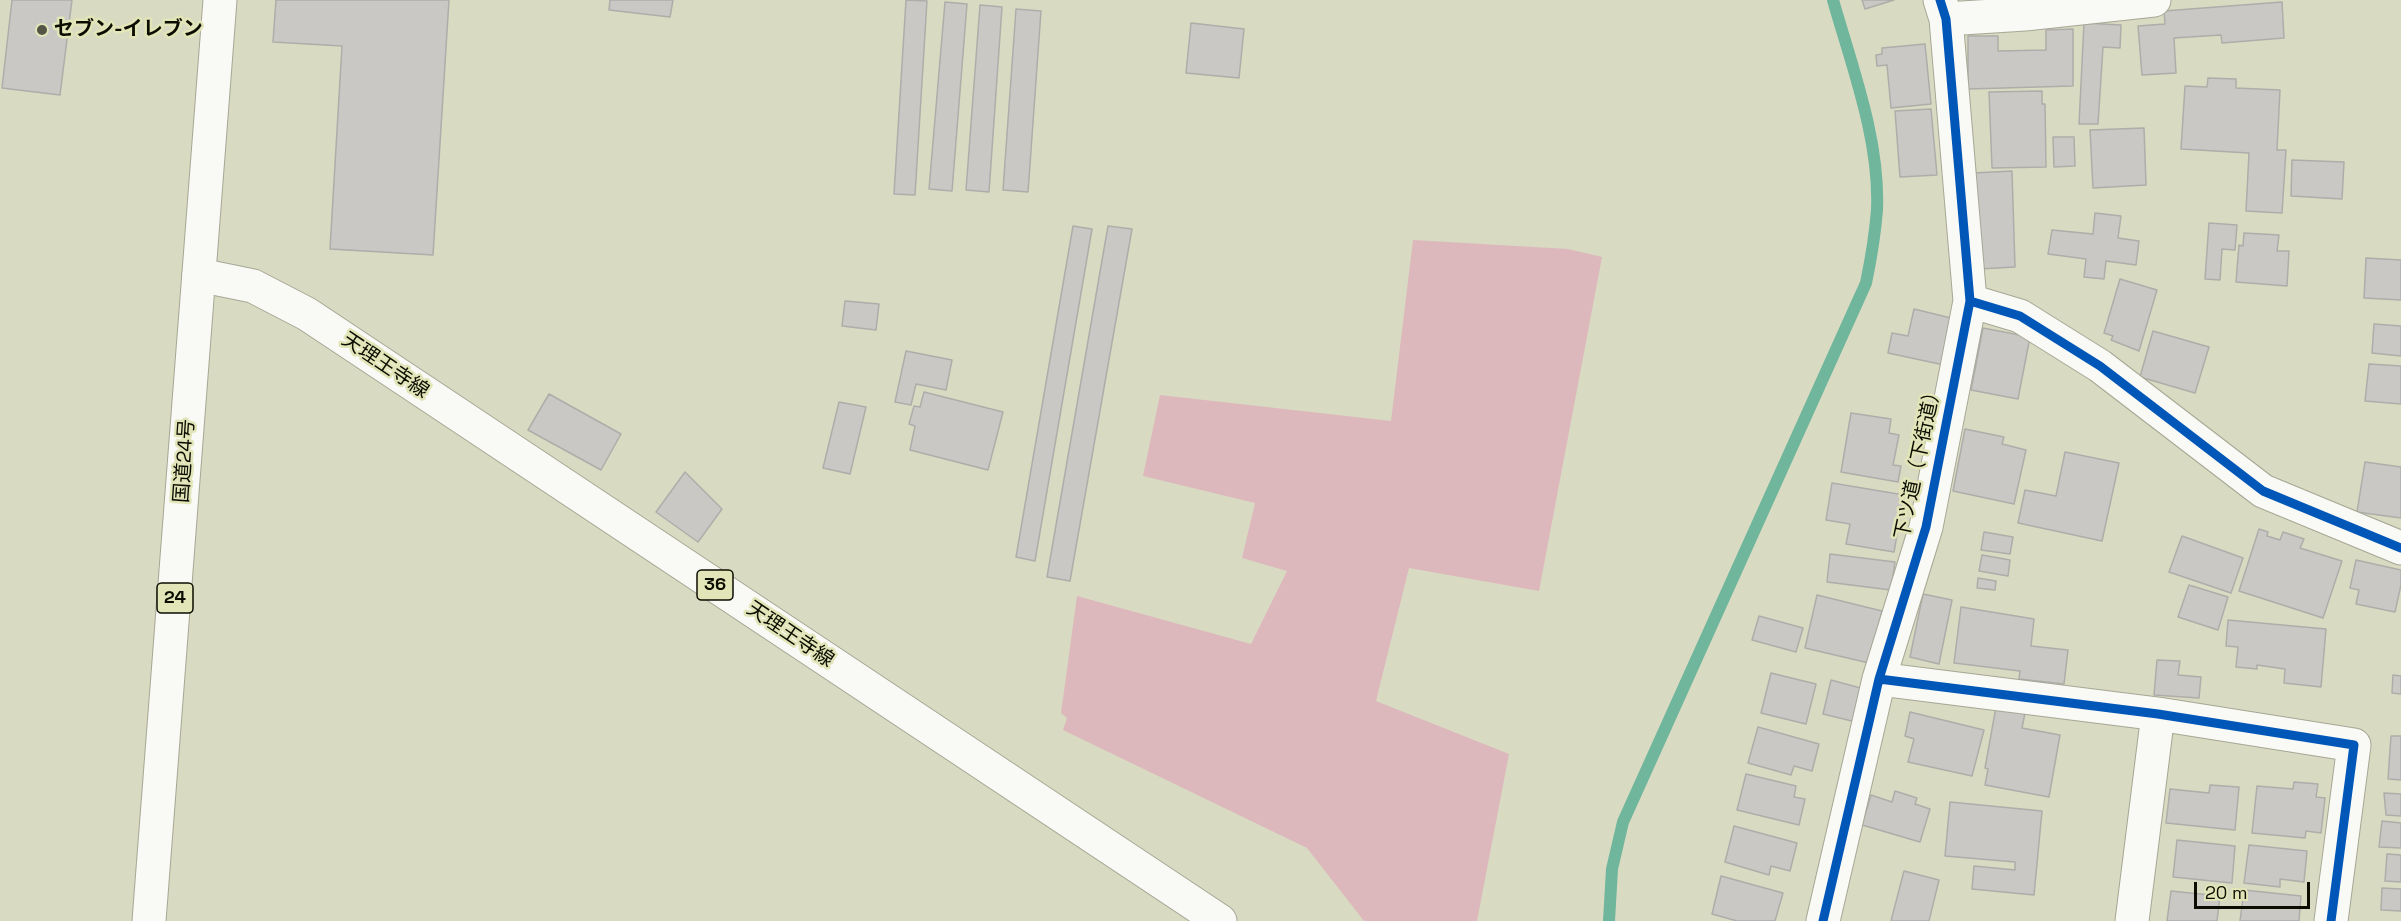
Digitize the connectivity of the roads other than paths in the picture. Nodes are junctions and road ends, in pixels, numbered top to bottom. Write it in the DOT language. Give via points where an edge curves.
graph roads {
  1 [pos="220,0"];
  2 [pos="2154,0"];
  3 [pos="1943,9"];
  4 [pos="199,275"];
  5 [pos="1970,301"];
  6 [pos="2401,548"];
  7 [pos="1879,679"];
  8 [pos="2158,714"];
  9 [pos="149,921"];
  10 [pos="1220,921"];
  11 [pos="1823,921"];
  12 [pos="2132,921"];
  13 [pos="2331,921"];
  1 -- 4 [label="main road, 国道24号 / 24"];
  2 -- 3 [label="main road" via="2025,14"];
  3 -- 5 [label="main road, 下ツ道（下街道）"];
  4 -- 9 [label="main road, 国道24号 / 24"];
  4 -- 10 [label="main road, 天理王寺線 / 36" via="253,286 307,314"];
  5 -- 6 [label="main road" via="2020,316 2100,366 2263,491"];
  5 -- 7 [label="main road, 下ツ道（下街道）" via="1926,527"];
  7 -- 8 [label="main road"];
  7 -- 11 [label="main road, 下ツ道（下街道）"];
  8 -- 12 [label="main road"];
  8 -- 13 [label="main road" via="2354,745"];
}
